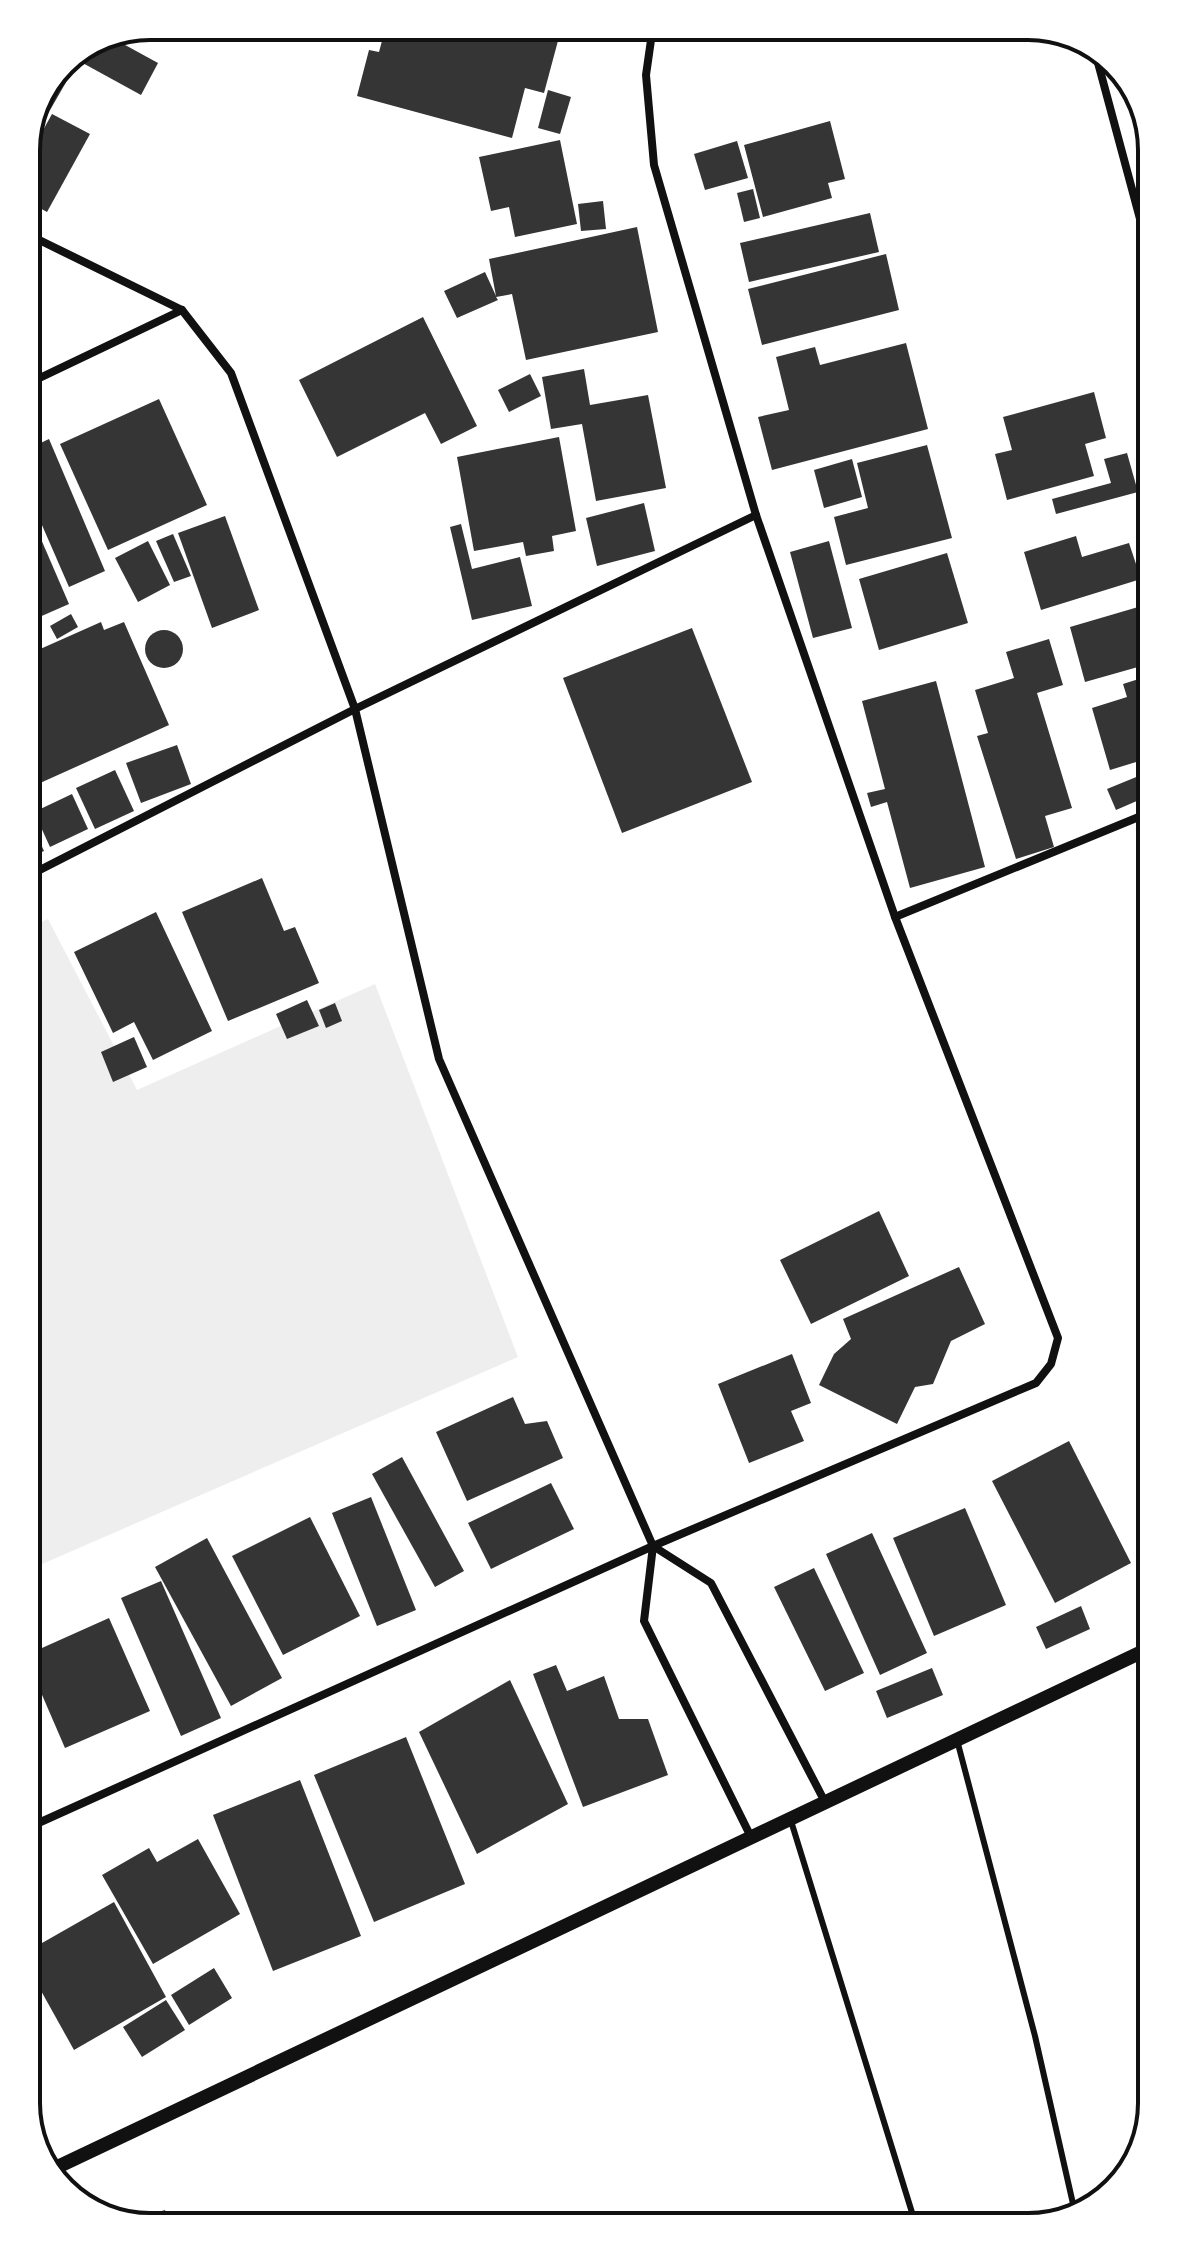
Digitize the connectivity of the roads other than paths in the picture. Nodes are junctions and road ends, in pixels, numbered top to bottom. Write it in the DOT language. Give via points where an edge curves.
graph roads {
  1 [pos="651,40"];
  2 [pos="1099,66"];
  3 [pos="1138,211"];
  4 [pos="40,240"];
  5 [pos="182,310"];
  6 [pos="40,378"];
  7 [pos="756,515"];
  8 [pos="355,709"];
  9 [pos="1138,817"];
  10 [pos="40,870"];
  11 [pos="895,917"];
  12 [pos="653,1546"];
  13 [pos="1138,1654"];
  14 [pos="957,1739"];
  15 [pos="825,1802"];
  16 [pos="790,1818"];
  17 [pos="40,1822"];
  18 [pos="751,1837"];
  19 [pos="60,2166"];
  20 [pos="1073,2203"];
  21 [pos="912,2213"];
  1 -- 7 [label="street" via="646,75 654,165"];
  2 -- 3 [label="street"];
  4 -- 5 [label="street"];
  5 -- 6 [label="street"];
  5 -- 8 [label="street" via="231,373"];
  7 -- 8 [label="street"];
  7 -- 11 [label="street"];
  8 -- 10 [label="street"];
  8 -- 12 [label="street" via="439,1059"];
  9 -- 11 [label="street"];
  11 -- 12 [label="street" via="1058,1338 1051,1364 1036,1383"];
  12 -- 15 [label="street" via="711,1583"];
  12 -- 17 [label="street"];
  12 -- 18 [label="street" via="644,1621"];
  13 -- 14 [label="street"];
  14 -- 15 [label="street"];
  14 -- 20 [label="lane"];
  15 -- 16 [label="street"];
  16 -- 18 [label="street"];
  16 -- 21 [label="lane"];
  18 -- 19 [label="street"];
}
